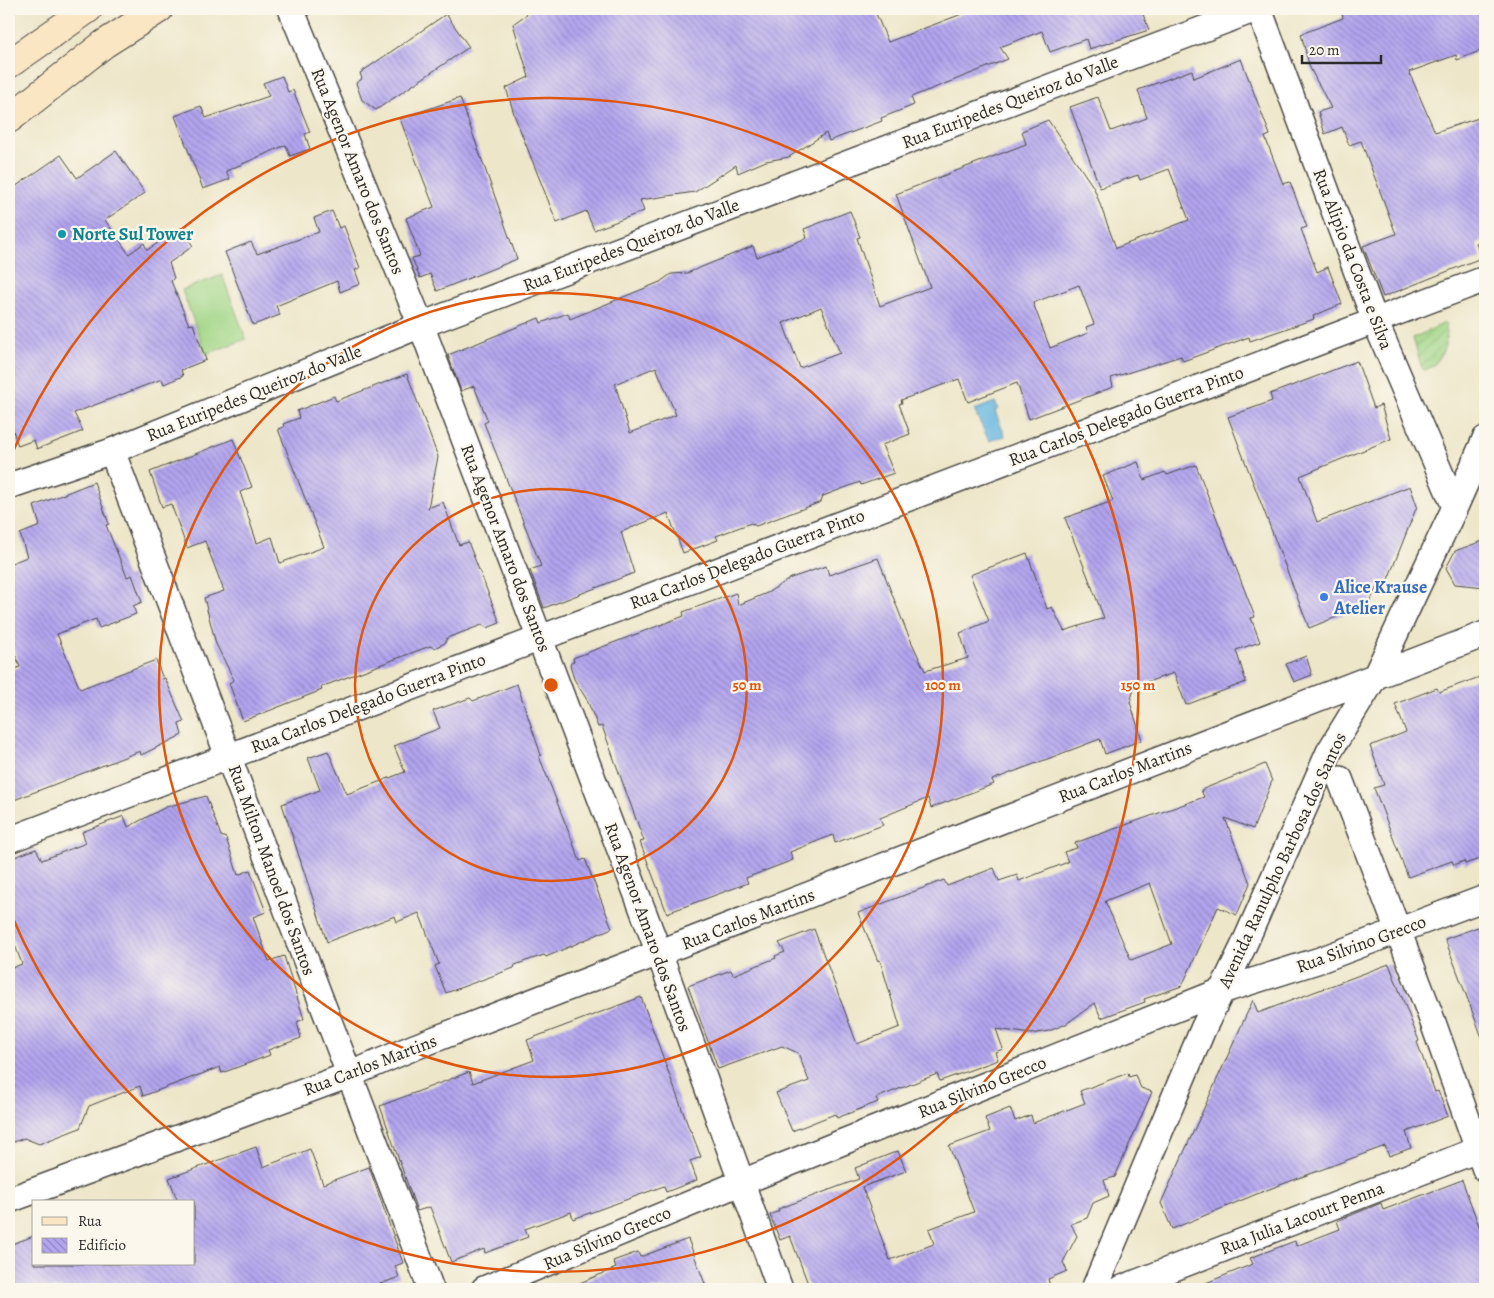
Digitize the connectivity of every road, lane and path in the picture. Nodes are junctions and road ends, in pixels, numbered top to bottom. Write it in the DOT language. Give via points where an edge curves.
graph roads {
  1 [pos="88,9"];
  2 [pos="159,9"];
  3 [pos="291,9"];
  4 [pos="1257,9"];
  5 [pos="9,64"];
  6 [pos="9,119"];
  7 [pos="1485,279"];
  8 [pos="1376,321"];
  9 [pos="421,325"];
  10 [pos="1485,438"];
  11 [pos="112,451"];
  12 [pos="9,486"];
  13 [pos="1456,507"];
  14 [pos="1485,634"];
  15 [pos="540,638"];
  16 [pos="1376,675"];
  17 [pos="230,756"];
  18 [pos="1340,779"];
  19 [pos="9,840"];
  20 [pos="1485,898"];
  21 [pos="1398,930"];
  22 [pos="659,953"];
  23 [pos="1221,991"];
  24 [pos="349,1075"];
  25 [pos="1483,1155"];
  26 [pos="740,1183"];
  27 [pos="9,1200"];
  28 [pos="430,1289"];
  29 [pos="484,1289"];
  30 [pos="780,1289"];
  31 [pos="1094,1289"];
  32 [pos="1120,1289"];
  1 -- 5 [label="main road"];
  2 -- 6 [label="main road" via="104,44"];
  3 -- 9 [label="street, Rua Agenor Amaro dos Santos"];
  4 -- 8 [label="street, Rua Alipio da Costa e Silva"];
  4 -- 9 [label="street, Rua Euripedes Queiroz do Valle"];
  7 -- 8 [label="street, Rua Carlos Delegado Guerra Pinto"];
  8 -- 13 [label="street, Rua Alipio da Costa e Silva"];
  8 -- 15 [label="street, Rua Carlos Delegado Guerra Pinto"];
  9 -- 11 [label="street, Rua Euripedes Queiroz do Valle"];
  9 -- 15 [label="street, Rua Agenor Amaro dos Santos"];
  10 -- 13 [label="street, Avenida Ranulpho Barbosa dos Santos"];
  11 -- 12 [label="street, Rua Euripedes Queiroz do Valle"];
  11 -- 17 [label="street, Rua Milton Manoel dos Santos"];
  13 -- 16 [label="street, Avenida Ranulpho Barbosa dos Santos"];
  14 -- 16 [label="street, Rua Carlos Martins"];
  15 -- 17 [label="street, Rua Carlos Delegado Guerra Pinto"];
  15 -- 22 [label="street, Rua Agenor Amaro dos Santos"];
  16 -- 22 [label="street, Rua Carlos Martins"];
  16 -- 23 [label="street, Avenida Ranulpho Barbosa dos Santos" via="1329,752 1244,947"];
  17 -- 19 [label="street, Rua Carlos Delegado Guerra Pinto"];
  17 -- 24 [label="street, Rua Milton Manoel dos Santos"];
  18 -- 21 [label="street"];
  20 -- 21 [label="street, Rua Silvino Grecco"];
  21 -- 23 [label="street, Rua Silvino Grecco" via="1277,975"];
  21 -- 25 [label="street"];
  22 -- 24 [label="street, Rua Carlos Martins"];
  22 -- 26 [label="street, Rua Agenor Amaro dos Santos"];
  23 -- 26 [label="street, Rua Silvino Grecco"];
  23 -- 31 [label="street, Avenida Ranulpho Barbosa dos Santos"];
  24 -- 27 [label="street, Rua Carlos Martins"];
  24 -- 28 [label="street, Rua Milton Manoel dos Santos"];
  25 -- 32 [label="street, Rua Julia Lacourt Penna"];
  26 -- 29 [label="street, Rua Silvino Grecco"];
  26 -- 30 [label="street, Rua Agenor Amaro dos Santos"];
}
